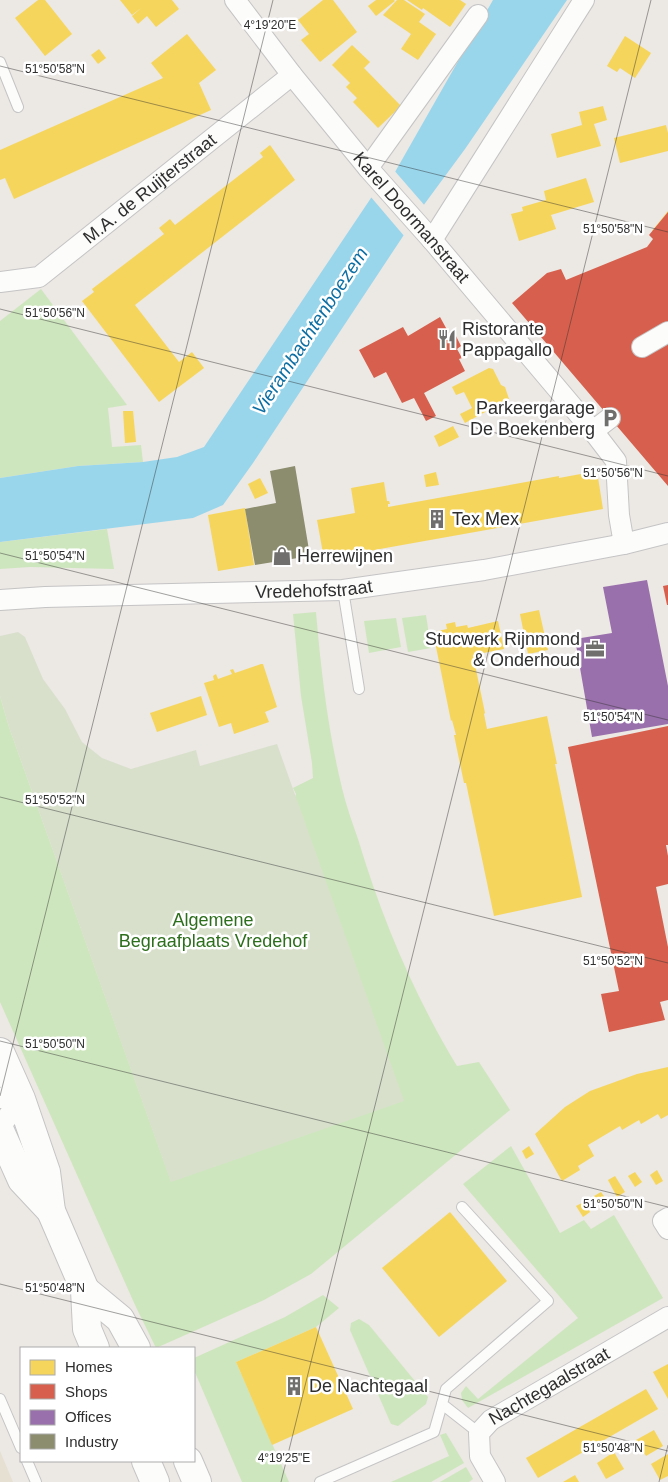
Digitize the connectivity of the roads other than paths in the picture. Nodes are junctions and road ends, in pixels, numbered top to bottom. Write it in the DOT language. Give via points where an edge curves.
graph roads {
  1 [pos="584,0"];
  2 [pos="245,4"];
  3 [pos="478,15"];
  4 [pos="0,62"];
  5 [pos="292,74"];
  6 [pos="18,107"];
  7 [pos="372,173"];
  8 [pos="427,235"];
  9 [pos="0,282"];
  10 [pos="668,332"];
  11 [pos="642,347"];
  12 [pos="610,418"];
  13 [pos="593,431"];
  14 [pos="668,533"];
  15 [pos="624,544"];
  16 [pos="343,590"];
  17 [pos="0,600"];
  18 [pos="359,689"];
  19 [pos="0,1052"];
  20 [pos="10,1099"];
  21 [pos="0,1127"];
  22 [pos="0,1131"];
  23 [pos="462,1207"];
  24 [pos="51,1212"];
  25 [pos="668,1218"];
  26 [pos="668,1229"];
  27 [pos="86,1290"];
  28 [pos="668,1317"];
  29 [pos="95,1347"];
  30 [pos="135,1347"];
  31 [pos="0,1399"];
  32 [pos="442,1404"];
  33 [pos="479,1433"];
  34 [pos="20,1446"];
  35 [pos="27,1462"];
  36 [pos="146,1462"];
  37 [pos="188,1462"];
  38 [pos="36,1482"];
  39 [pos="156,1482"];
  40 [pos="197,1482"];
  41 [pos="320,1482"];
  42 [pos="495,1482"];
  1 -- 8 [label="street"];
  2 -- 5 [label="street, Karel Doormanstraat"];
  3 -- 7 [label="street"];
  4 -- 6 [label="lane"];
  5 -- 7 [label="street, Karel Doormanstraat"];
  5 -- 9 [label="street, M.A. de Ruijterstraat" via="38,277"];
  7 -- 8 [label="street, Karel Doormanstraat"];
  8 -- 13 [label="street, Karel Doormanstraat"];
  10 -- 11 [label="street"];
  12 -- 13 [label="street"];
  13 -- 15 [label="street, Karel Doormanstraat" via="616,461"];
  14 -- 15 [label="street, Vredehofstraat"];
  15 -- 16 [label="street, Vredehofstraat" via="484,570"];
  16 -- 17 [label="street, Vredehofstraat"];
  16 -- 18 [label="lane"];
  19 -- 20 [label="street"];
  20 -- 21 [label="street"];
  20 -- 24 [label="street" via="46,1172"];
  22 -- 24 [label="street" via="22,1180"];
  23 -- 32 [label="lane" via="548,1301 446,1389"];
  24 -- 27 [label="street"];
  25 -- 26 [label="street" via="663,1221"];
  27 -- 29 [label="street" via="87,1330"];
  27 -- 30 [label="street" via="120,1319"];
  28 -- 33 [label="street, Nachtegaalstraat" via="490,1420"];
  31 -- 34 [label="lane"];
  32 -- 33 [label="lane"];
  32 -- 41 [label="lane" via="434,1432"];
  33 -- 42 [label="street, Nachtegaalstraat" via="480,1456"];
  35 -- 38 [label="lane"];
  36 -- 39 [label="street"];
  37 -- 40 [label="street"];
}
